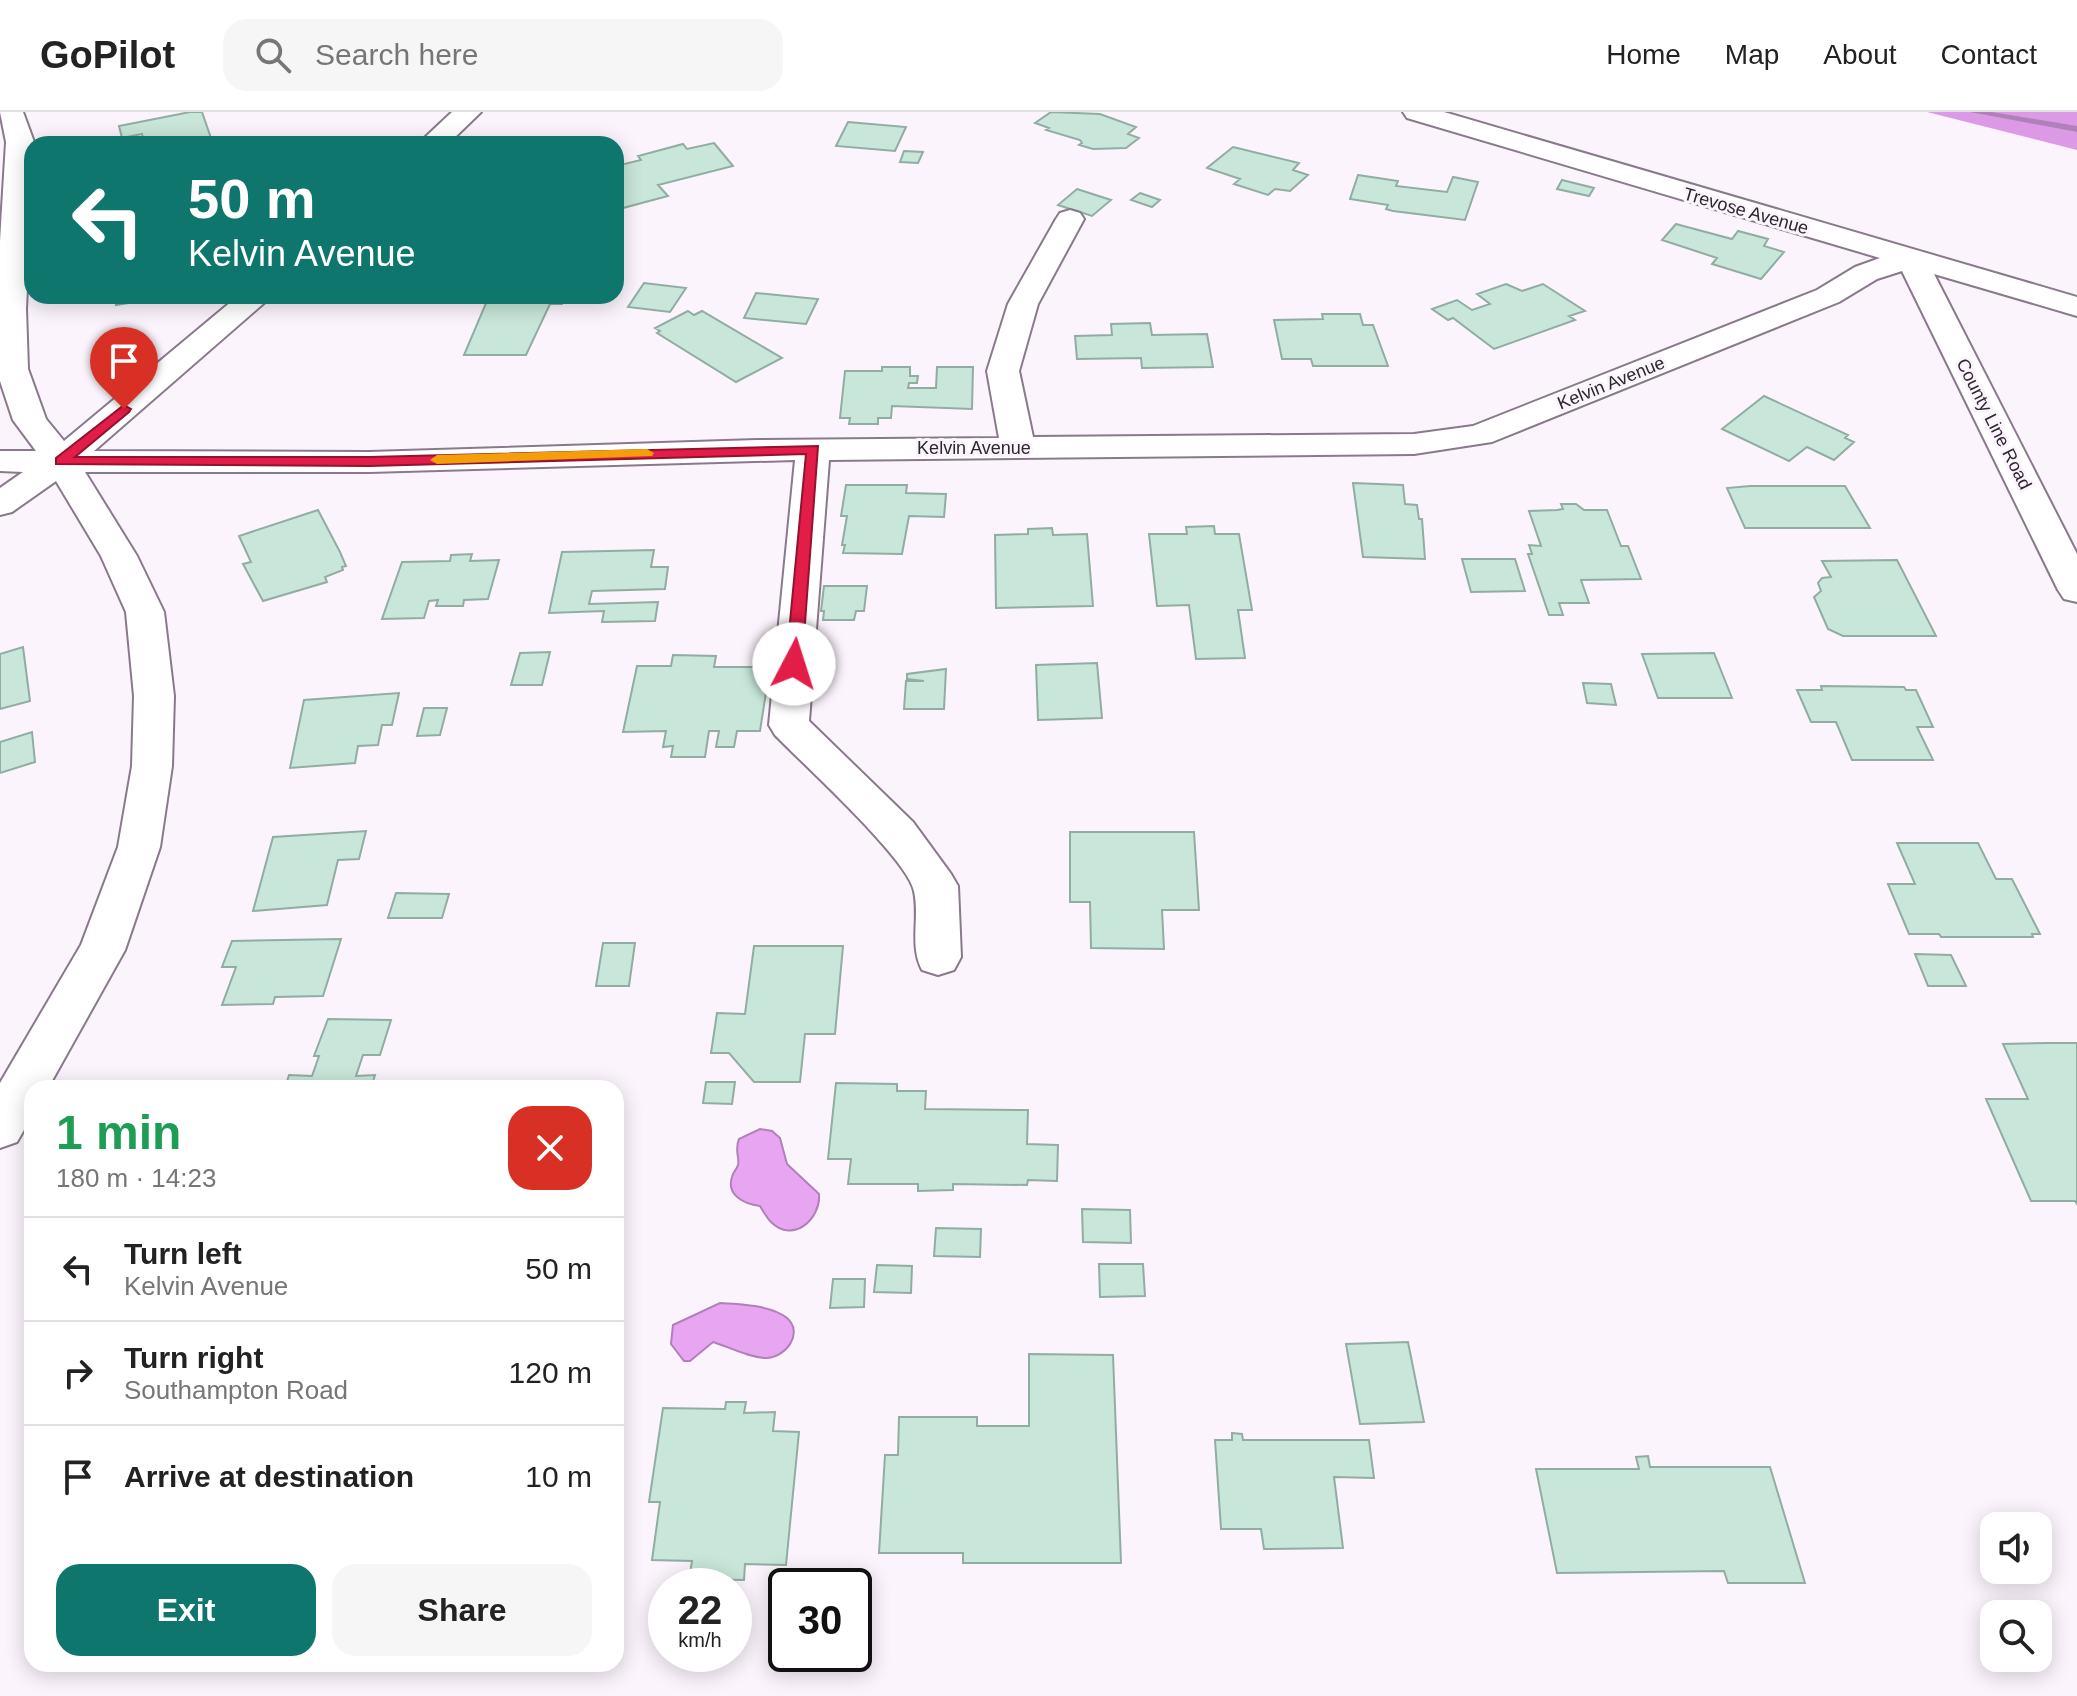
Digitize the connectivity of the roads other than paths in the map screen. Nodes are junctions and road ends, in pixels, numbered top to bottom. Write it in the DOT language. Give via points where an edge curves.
graph roads {
  1 [pos="10,112"];
  2 [pos="468,112"];
  3 [pos="1416,112"];
  4 [pos="1505,112"];
  5 [pos="1485,133"];
  6 [pos="441,136"];
  7 [pos="1070,219"];
  8 [pos="1911,258"];
  9 [pos="247,304"];
  10 [pos="2077,307"];
  11 [pos="1018,448"];
  12 [pos="813,449"];
  13 [pos="0,461"];
  14 [pos="61,461"];
  15 [pos="0,504"];
  16 [pos="2077,590"];
  17 [pos="938,957"];
  18 [pos="27,1080"];
  19 [pos="24,1085"];
  20 [pos="0,1127"];
  1 -- 14 [label="street" via="20,142 12,369 30,420"];
  2 -- 6 [label="street"];
  3 -- 5 [label="street, Trevose Avenue"];
  4 -- 5 [label="street"];
  5 -- 8 [label="street, Trevose Avenue"];
  7 -- 11 [label="street" via="1023,304 1003,371"];
  8 -- 10 [label="street, Trevose Avenue"];
  8 -- 11 [label="street, Kelvin Avenue" via="1480,435 1414,444"];
  8 -- 16 [label="street, County Line Road"];
  9 -- 14 [label="street"];
  11 -- 12 [label="street, Kelvin Avenue"];
  12 -- 14 [label="street, Kelvin Avenue" via="369,462"];
  12 -- 17 [label="street" via="789,725 898,833 936,886"];
  13 -- 14 [label="street, Kelvin Avenue"];
  14 -- 15 [label="street"];
  14 -- 18 [label="street" via="119,556 145,612 154,696 152,766 139,847 102,950"];
  19 -- 20 [label="street"];
}
